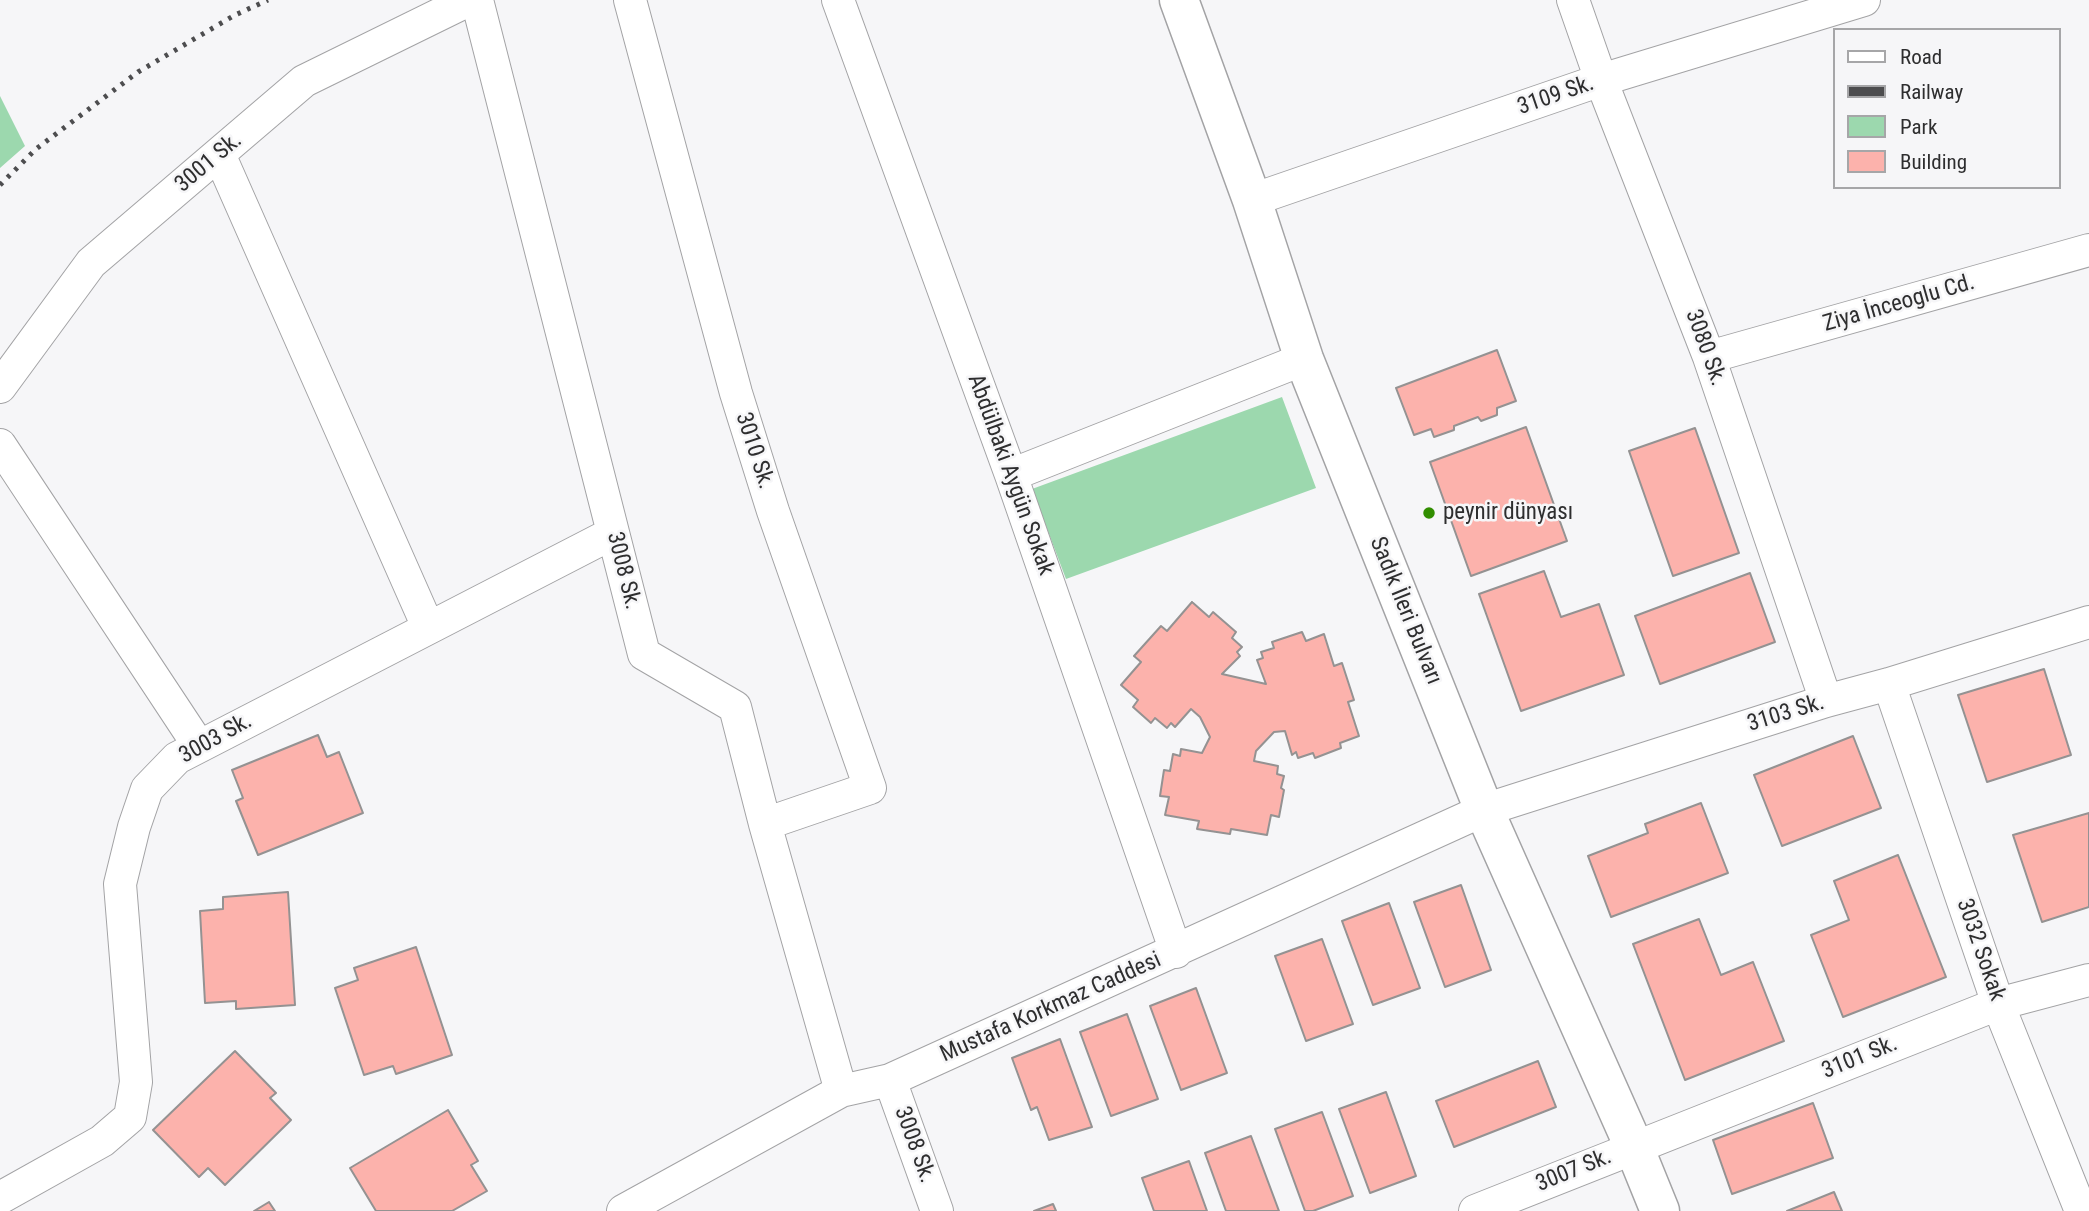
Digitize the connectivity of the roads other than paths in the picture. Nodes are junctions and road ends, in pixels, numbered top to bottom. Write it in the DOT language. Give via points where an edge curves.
graph roads {
  1 [pos="468,0"];
  2 [pos="477,0"];
  3 [pos="630,0"];
  4 [pos="838,0"];
  5 [pos="1179,0"];
  6 [pos="1573,0"];
  7 [pos="1864,0"];
  8 [pos="1601,80"];
  9 [pos="219,154"];
  10 [pos="1252,200"];
  11 [pos="2089,250"];
  12 [pos="1709,357"];
  13 [pos="1304,359"];
  14 [pos="0,387"];
  15 [pos="0,445"];
  16 [pos="1011,475"];
  17 [pos="613,533"];
  18 [pos="2089,622"];
  19 [pos="428,627"];
  20 [pos="1889,684"];
  21 [pos="1826,701"];
  22 [pos="199,747"];
  23 [pos="1484,810"];
  24 [pos="765,824"];
  25 [pos="1176,952"];
  26 [pos="2089,980"];
  27 [pos="1998,1004"];
  28 [pos="890,1080"];
  29 [pos="841,1091"];
  30 [pos="1634,1147"];
  31 [pos="0,1198"];
  32 [pos="623,1211"];
  33 [pos="937,1211"];
  34 [pos="1475,1211"];
  35 [pos="1660,1211"];
  36 [pos="2081,1211"];
  1 -- 9 [label="street, 3001 Sk." via="304,81"];
  2 -- 17 [label="street, 3008 Sk."];
  3 -- 24 [label="street, 3010 Sk." via="736,393 870,788"];
  4 -- 16 [label="street, Abdülbaki Aygün Sokak"];
  5 -- 10 [label="main road, Sadık İleri Bulvarı"];
  6 -- 8 [label="street, 3080 Sk."];
  7 -- 8 [label="street, 3109 Sk."];
  8 -- 10 [label="street, 3109 Sk."];
  8 -- 12 [label="street, 3080 Sk."];
  9 -- 14 [label="street, 3001 Sk." via="91,263"];
  9 -- 19 [label="street"];
  10 -- 13 [label="main road, Sadık İleri Bulvarı"];
  11 -- 12 [label="street, Ziya İnceoglu Cd."];
  12 -- 21 [label="street, 3080 Sk."];
  13 -- 16 [label="street"];
  13 -- 23 [label="main road, Sadık İleri Bulvarı"];
  15 -- 22 [label="street"];
  16 -- 25 [label="street, Abdülbaki Aygün Sokak"];
  17 -- 19 [label="street, 3003 Sk."];
  17 -- 24 [label="street, 3008 Sk." via="644,654 735,707"];
  18 -- 20 [label="street, 3103 Sk."];
  19 -- 22 [label="street, 3003 Sk."];
  20 -- 21 [label="street, 3103 Sk."];
  20 -- 27 [label="street, 3032 Sokak"];
  21 -- 23 [label="street, 3103 Sk."];
  22 -- 31 [label="street, 3003 Sk." via="177,758 147,789 120,884 136,1082 130,1117 102,1141"];
  23 -- 25 [label="street, Mustafa Korkmaz Caddesi"];
  23 -- 30 [label="main road, Sadık İleri Bulvarı"];
  24 -- 29 [label="street, 3008 Sk."];
  25 -- 28 [label="street, Mustafa Korkmaz Caddesi"];
  26 -- 27 [label="street, 3101 Sk."];
  27 -- 30 [label="street, 3101 Sk."];
  27 -- 36 [label="street, 3032 Sokak"];
  28 -- 29 [label="street, Mustafa Korkmaz Caddesi"];
  28 -- 33 [label="street, 3008 Sk."];
  29 -- 32 [label="street, Mustafa Korkmaz Caddesi"];
  30 -- 34 [label="street, 3007 Sk."];
  30 -- 35 [label="main road, Sadık İleri Bulvarı"];
}
